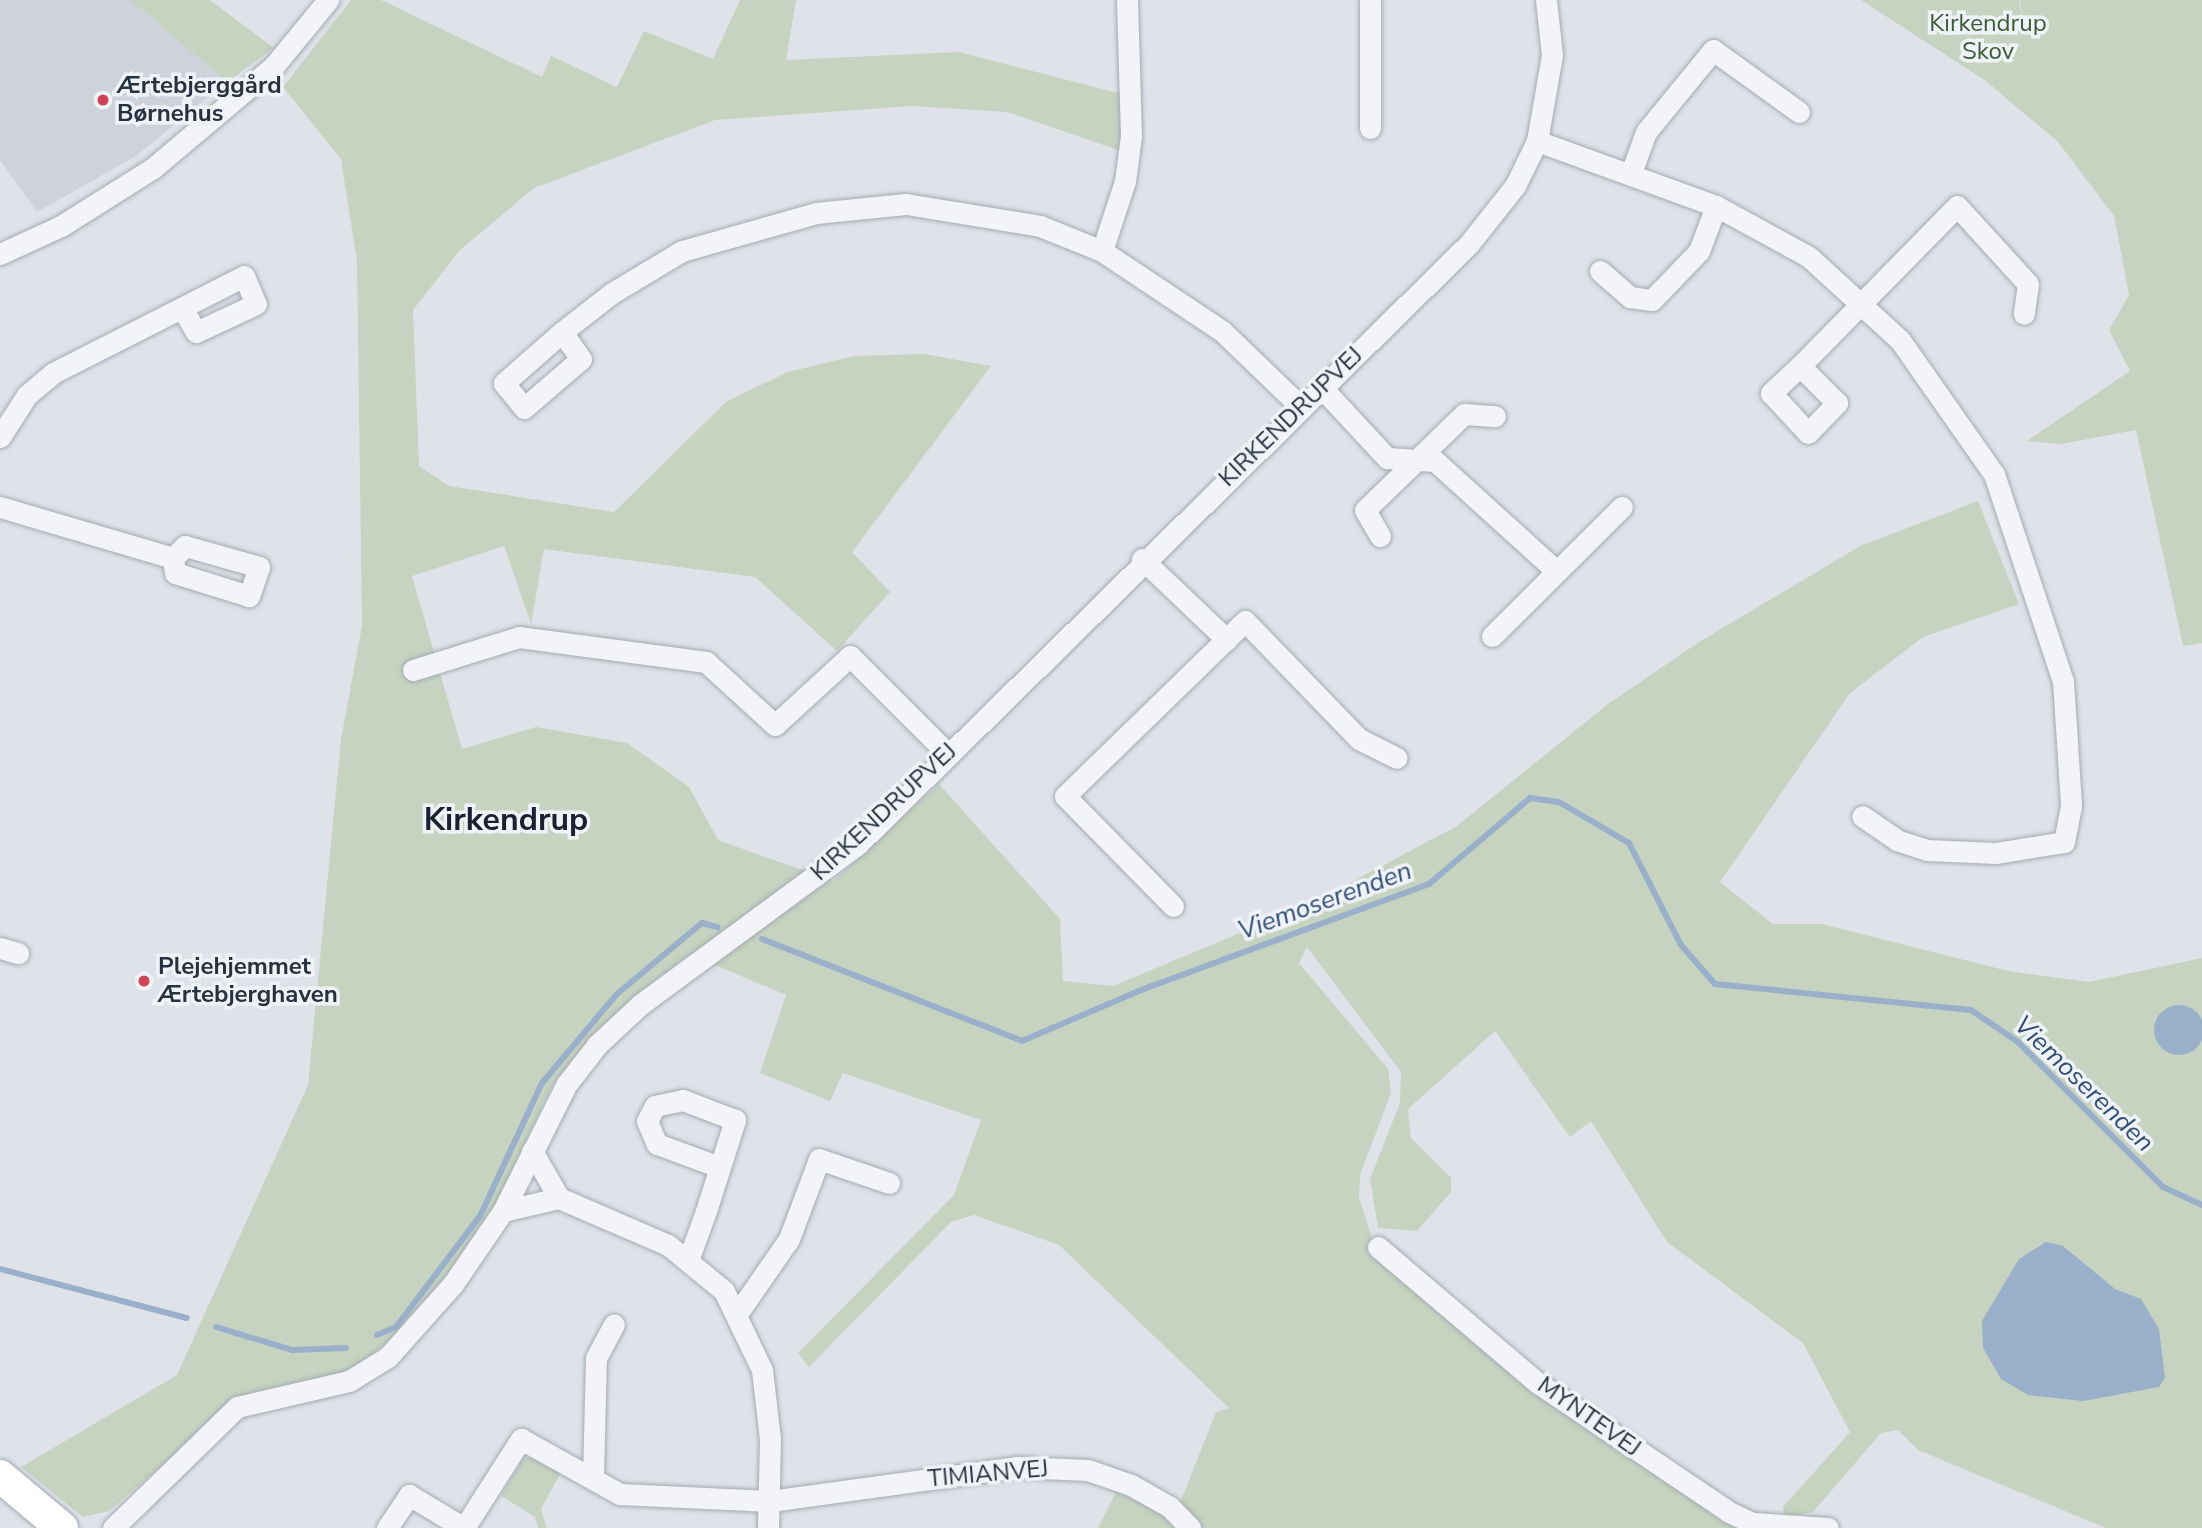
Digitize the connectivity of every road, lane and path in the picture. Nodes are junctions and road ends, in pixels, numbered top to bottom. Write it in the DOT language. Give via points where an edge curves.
graph roads {
  1 [pos="328,0"];
  2 [pos="1127,0"];
  3 [pos="1370,0"];
  4 [pos="1546,0"];
  5 [pos="1799,112"];
  6 [pos="1370,128"];
  7 [pos="1537,141"];
  8 [pos="1631,173"];
  9 [pos="1716,206"];
  10 [pos="1102,251"];
  11 [pos="0,254"];
  12 [pos="1600,271"];
  13 [pos="1859,299"];
  14 [pos="181,308"];
  15 [pos="2024,314"];
  16 [pos="562,332"];
  17 [pos="1800,366"];
  18 [pos="1322,388"];
  19 [pos="1302,408"];
  20 [pos="1495,416"];
  21 [pos="0,437"];
  22 [pos="1418,459"];
  23 [pos="0,507"];
  24 [pos="1622,507"];
  25 [pos="1380,536"];
  26 [pos="173,558"];
  27 [pos="1142,559"];
  28 [pos="1555,570"];
  29 [pos="1492,636"];
  30 [pos="1227,640"];
  31 [pos="413,670"];
  32 [pos="948,754"];
  33 [pos="1397,758"];
  34 [pos="1862,816"];
  35 [pos="1173,906"];
  36 [pos="532,1151"];
  37 [pos="720,1167"];
  38 [pos="889,1183"];
  39 [pos="559,1198"];
  40 [pos="503,1211"];
  41 [pos="1378,1247"];
  42 [pos="688,1258"];
  43 [pos="737,1314"];
  44 [pos="614,1324"];
  45 [pos="0,1476"];
  46 [pos="593,1479"];
  47 [pos="770,1501"];
  48 [pos="62,1528"];
  49 [pos="113,1528"];
  50 [pos="387,1528"];
  51 [pos="768,1528"];
  52 [pos="1190,1528"];
  53 [pos="1828,1528"];
  1 -- 11 [label="street" via="273,67 153,168 61,226"];
  2 -- 10 [label="street" via="1131,136 1125,181"];
  3 -- 6 [label="street"];
  4 -- 7 [label="street, KIRKENDRUPVEJ" via="1550,82"];
  5 -- 8 [label="street" via="1713,50 1646,132"];
  7 -- 8 [label="street"];
  7 -- 18 [label="street, KIRKENDRUPVEJ" via="1514,186 1468,246"];
  8 -- 9 [label="street"];
  9 -- 12 [label="street" via="1699,251 1652,300 1630,298"];
  9 -- 13 [label="street" via="1809,257"];
  10 -- 16 [label="street" via="1040,226 906,204 816,213 682,251"];
  10 -- 19 [label="street" via="1222,331"];
  13 -- 15 [label="street" via="1956,206 2028,284"];
  13 -- 17 [label="street"];
  13 -- 34 [label="street" via="1938,386 1994,474 2063,681 2071,806 2064,842 1995,853 1927,850 1897,840"];
  14 -- 21 [label="street" via="53,373 27,395"];
  18 -- 19 [label="street, KIRKENDRUPVEJ"];
  18 -- 22 [label="street" via="1387,458"];
  19 -- 27 [label="street, KIRKENDRUPVEJ"];
  20 -- 22 [label="street" via="1464,414"];
  22 -- 25 [label="street" via="1365,510"];
  22 -- 28 [label="street" via="1435,461"];
  23 -- 26 [label="street"];
  24 -- 28 [label="street"];
  27 -- 30 [label="street"];
  27 -- 32 [label="street, KIRKENDRUPVEJ"];
  28 -- 29 [label="street"];
  30 -- 33 [label="street" via="1245,621 1359,739"];
  30 -- 35 [label="street" via="1065,796"];
  31 -- 32 [label="street" via="519,637 706,662 775,725 850,656"];
  32 -- 36 [label="street, KIRKENDRUPVEJ" via="859,843 641,1004 597,1045 566,1085"];
  36 -- 39 [label="street"];
  36 -- 40 [label="street, KIRKENDRUPVEJ"];
  37 -- 42 [label="street"];
  38 -- 43 [label="street" via="819,1159 789,1239"];
  39 -- 40 [label="street"];
  39 -- 42 [label="street"];
  40 -- 49 [label="street, KIRKENDRUPVEJ" via="438,1303 379,1366 349,1381 237,1407"];
  41 -- 53 [label="street, MYNTEVEJ" via="1538,1383 1729,1512 1753,1522"];
  42 -- 43 [label="street" via="724,1291"];
  43 -- 47 [label="street" via="762,1370"];
  44 -- 46 [label="street" via="596,1358"];
  45 -- 48 [label="street"];
  46 -- 47 [label="street, TIMIANVEJ" via="621,1494"];
  46 -- 50 [label="street, TIMIANVEJ" via="521,1439 464,1528 408,1495"];
  47 -- 51 [label="street"];
  47 -- 52 [label="street, TIMIANVEJ" via="1039,1466 1088,1470 1131,1485 1170,1507"];
}
